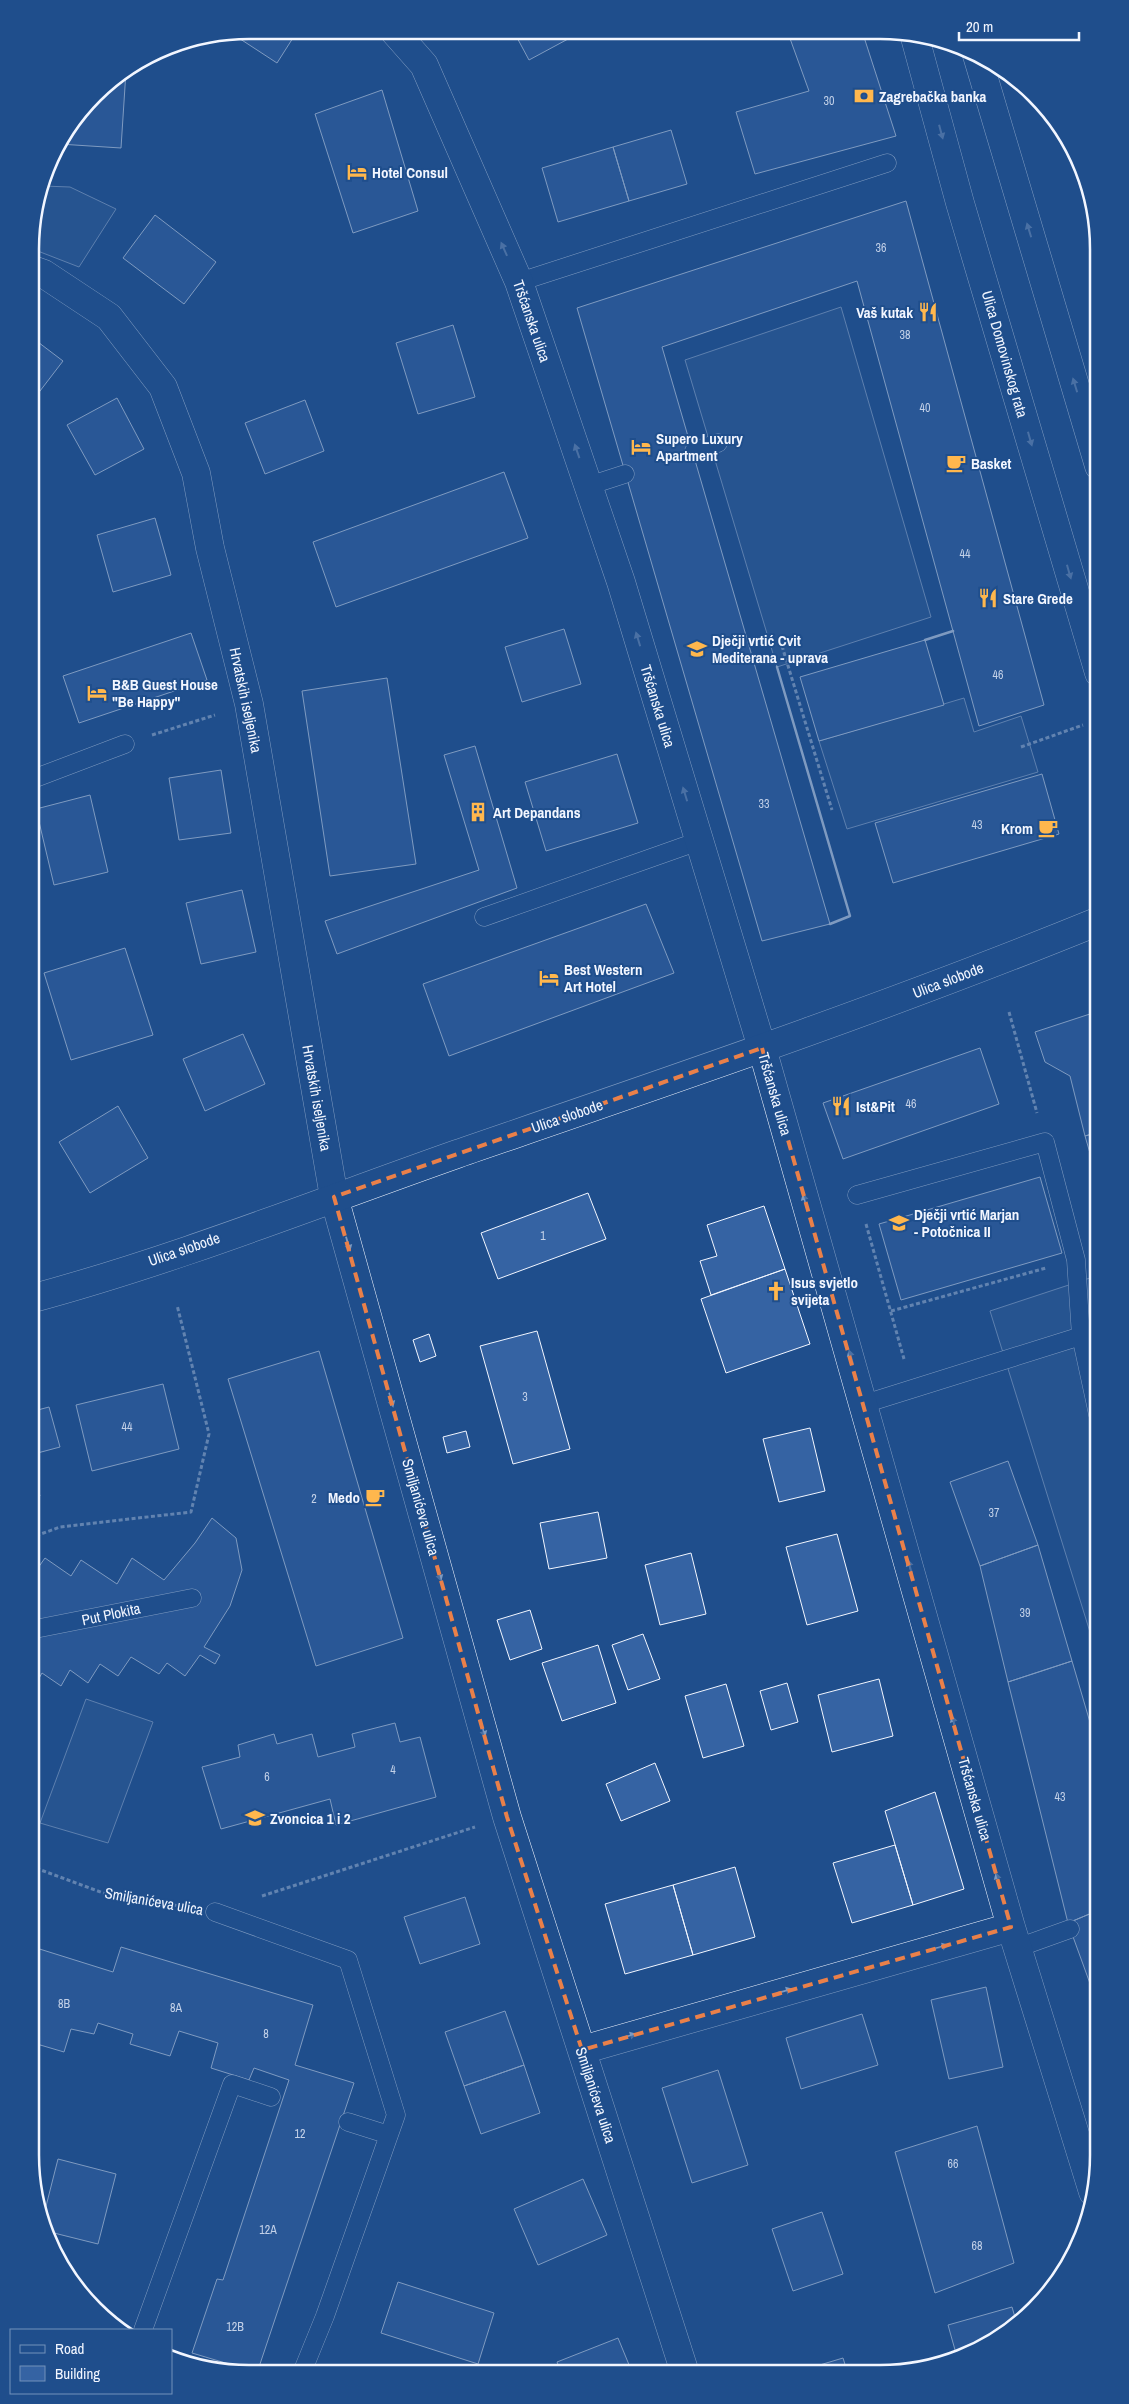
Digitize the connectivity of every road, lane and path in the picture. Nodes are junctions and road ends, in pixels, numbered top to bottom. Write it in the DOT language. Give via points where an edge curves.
graph roads {
  1 [pos="401,39"];
  2 [pos="916,42"];
  3 [pos="980,64"];
  4 [pos="887,162"];
  5 [pos="39,272"];
  6 [pos="519,282"];
  7 [pos="1090,436"];
  8 [pos="718,443"];
  9 [pos="694,451"];
  10 [pos="625,474"];
  11 [pos="588,486"];
  12 [pos="1090,643"];
  13 [pos="782,646"];
  14 [pos="249,704"];
  15 [pos="1083,725"];
  16 [pos="125,744"];
  17 [pos="1021,747"];
  18 [pos="39,777"];
  19 [pos="832,810"];
  20 [pos="699,841"];
  21 [pos="484,917"];
  22 [pos="1090,925"];
  23 [pos="1009,1012"];
  24 [pos="762,1048"];
  25 [pos="1045,1142"];
  26 [pos="857,1195"];
  27 [pos="334,1197"];
  28 [pos="1076,1260"];
  29 [pos="39,1295"];
  30 [pos="177,1305"];
  31 [pos="891,1311"];
  32 [pos="1081,1336"];
  33 [pos="1090,1378"];
  34 [pos="913,1389"];
  35 [pos="864,1404"];
  36 [pos="39,1535"];
  37 [pos="192,1598"];
  38 [pos="39,1628"];
  39 [pos="507,1817"];
  40 [pos="39,1869"];
  41 [pos="215,1912"];
  42 [pos="1070,1930"];
  43 [pos="1014,1937"];
  44 [pos="582,2050"];
  45 [pos="271,2098"];
  46 [pos="348,2122"];
  47 [pos="388,2135"];
  48 [pos="1089,2178"];
  49 [pos="143,2329"];
  50 [pos="305,2365"];
  51 [pos="682,2365"];
  6 -- 1 [label="street, Tršćanska ulica, one-way" via="424,65"];
  2 -- 12 [label="street, Ulica Domovinskog rata, one-way" via="960,203"];
  7 -- 3 [label="street, one-way"];
  4 -- 6 [label="lane"];
  5 -- 14 [label="street, Hrvatskih iseljenika" via="109,317 163,387 196,473 210,548"];
  11 -- 6 [label="street, Tršćanska ulica, one-way"];
  8 -- 9 [label="lane"];
  10 -- 11 [label="lane"];
  20 -- 11 [label="street, Tršćanska ulica, one-way" via="621,582"];
  13 -- 19 [label="path"];
  14 -- 16 [label="path"];
  14 -- 27 [label="street, Hrvatskih iseljenika"];
  15 -- 17 [label="path"];
  16 -- 18 [label="lane"];
  20 -- 21 [label="lane"];
  20 -- 24 [label="street, Tršćanska ulica"];
  22 -- 24 [label="street, Ulica slobode" via="889,1003"];
  23 -- 25 [label="path"];
  24 -- 27 [label="street, Ulica slobode"];
  35 -- 24 [label="street, Tršćanska ulica, one-way"];
  25 -- 26 [label="lane"];
  25 -- 28 [label="lane"];
  26 -- 31 [label="path"];
  27 -- 29 [label="street, Ulica slobode" via="164,1257"];
  27 -- 39 [label="street, Smiljanićeva ulica, one-way"];
  28 -- 31 [label="path"];
  28 -- 32 [label="lane"];
  30 -- 36 [label="path" via="209,1434 191,1512 60,1527"];
  31 -- 34 [label="path"];
  32 -- 33 [label="lane"];
  32 -- 34 [label="lane"];
  34 -- 35 [label="lane"];
  43 -- 35 [label="street, Tršćanska ulica, one-way"];
  37 -- 38 [label="lane, Put Plokita"];
  39 -- 41 [label="path, Smiljanićeva ulica"];
  39 -- 44 [label="street, Smiljanićeva ulica"];
  40 -- 41 [label="path, Smiljanićeva ulica" via="106,1894"];
  41 -- 47 [label="lane" via="348,1960 396,2115"];
  42 -- 43 [label="lane"];
  44 -- 43 [label="street, one-way"];
  43 -- 48 [label="street, Tršćanska ulica"];
  44 -- 51 [label="street, Smiljanićeva ulica"];
  45 -- 49 [label="lane" via="232,2084"];
  46 -- 47 [label="lane"];
  47 -- 50 [label="lane"];
}
